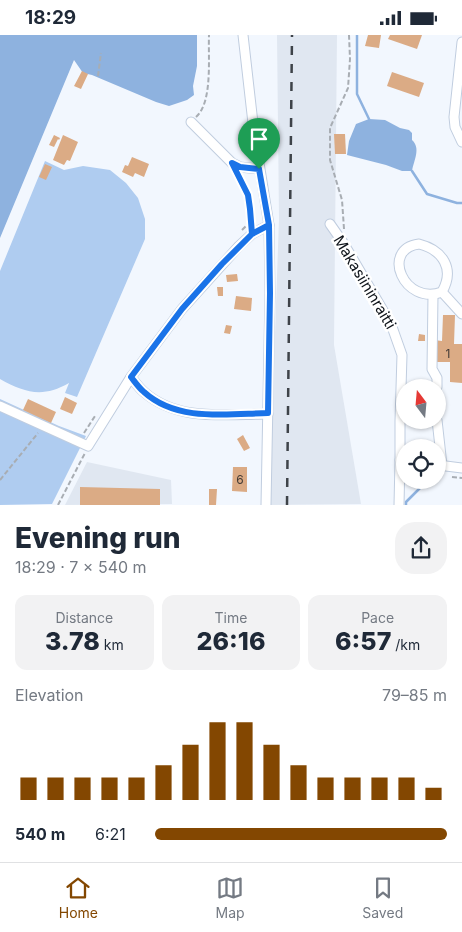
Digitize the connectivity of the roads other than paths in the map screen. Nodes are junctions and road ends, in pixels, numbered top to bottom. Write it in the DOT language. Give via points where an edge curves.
graph roads {
  1 [pos="242,35"];
  2 [pos="462,42"];
  3 [pos="190,122"];
  4 [pos="462,142"];
  5 [pos="259,169"];
  6 [pos="330,224"];
  7 [pos="269,225"];
  8 [pos="442,292"];
  9 [pos="433,295"];
  10 [pos="462,313"];
  11 [pos="131,377"];
  12 [pos="437,379"];
  13 [pos="0,406"];
  14 [pos="268,413"];
  15 [pos="401,439"];
  16 [pos="446,466"];
  17 [pos="462,469"];
  18 [pos="400,489"];
  19 [pos="266,505"];
  20 [pos="398,505"];
  1 -- 5 [label="street"];
  2 -- 4 [label="street" via="454,117"];
  3 -- 5 [label="street" via="232,163"];
  5 -- 7 [label="street"];
  6 -- 15 [label="street, Makasiininraitti" via="391,324 402,355"];
  7 -- 11 [label="street" via="252,234 222,264 182,309"];
  7 -- 14 [label="street"];
  8 -- 9 [label="street"];
  8 -- 9 [label="street" via="448,271 444,259 428,246 411,245 401,255 401,273 412,289"];
  8 -- 10 [label="street"];
  9 -- 12 [label="street" via="432,369"];
  11 -- 13 [label="street" via="88,446"];
  11 -- 14 [label="street" via="144,392 176,410 195,414"];
  14 -- 19 [label="street"];
  16 -- 17 [label="street"];
  18 -- 20 [label="street, Makasiininraitti"];
}
